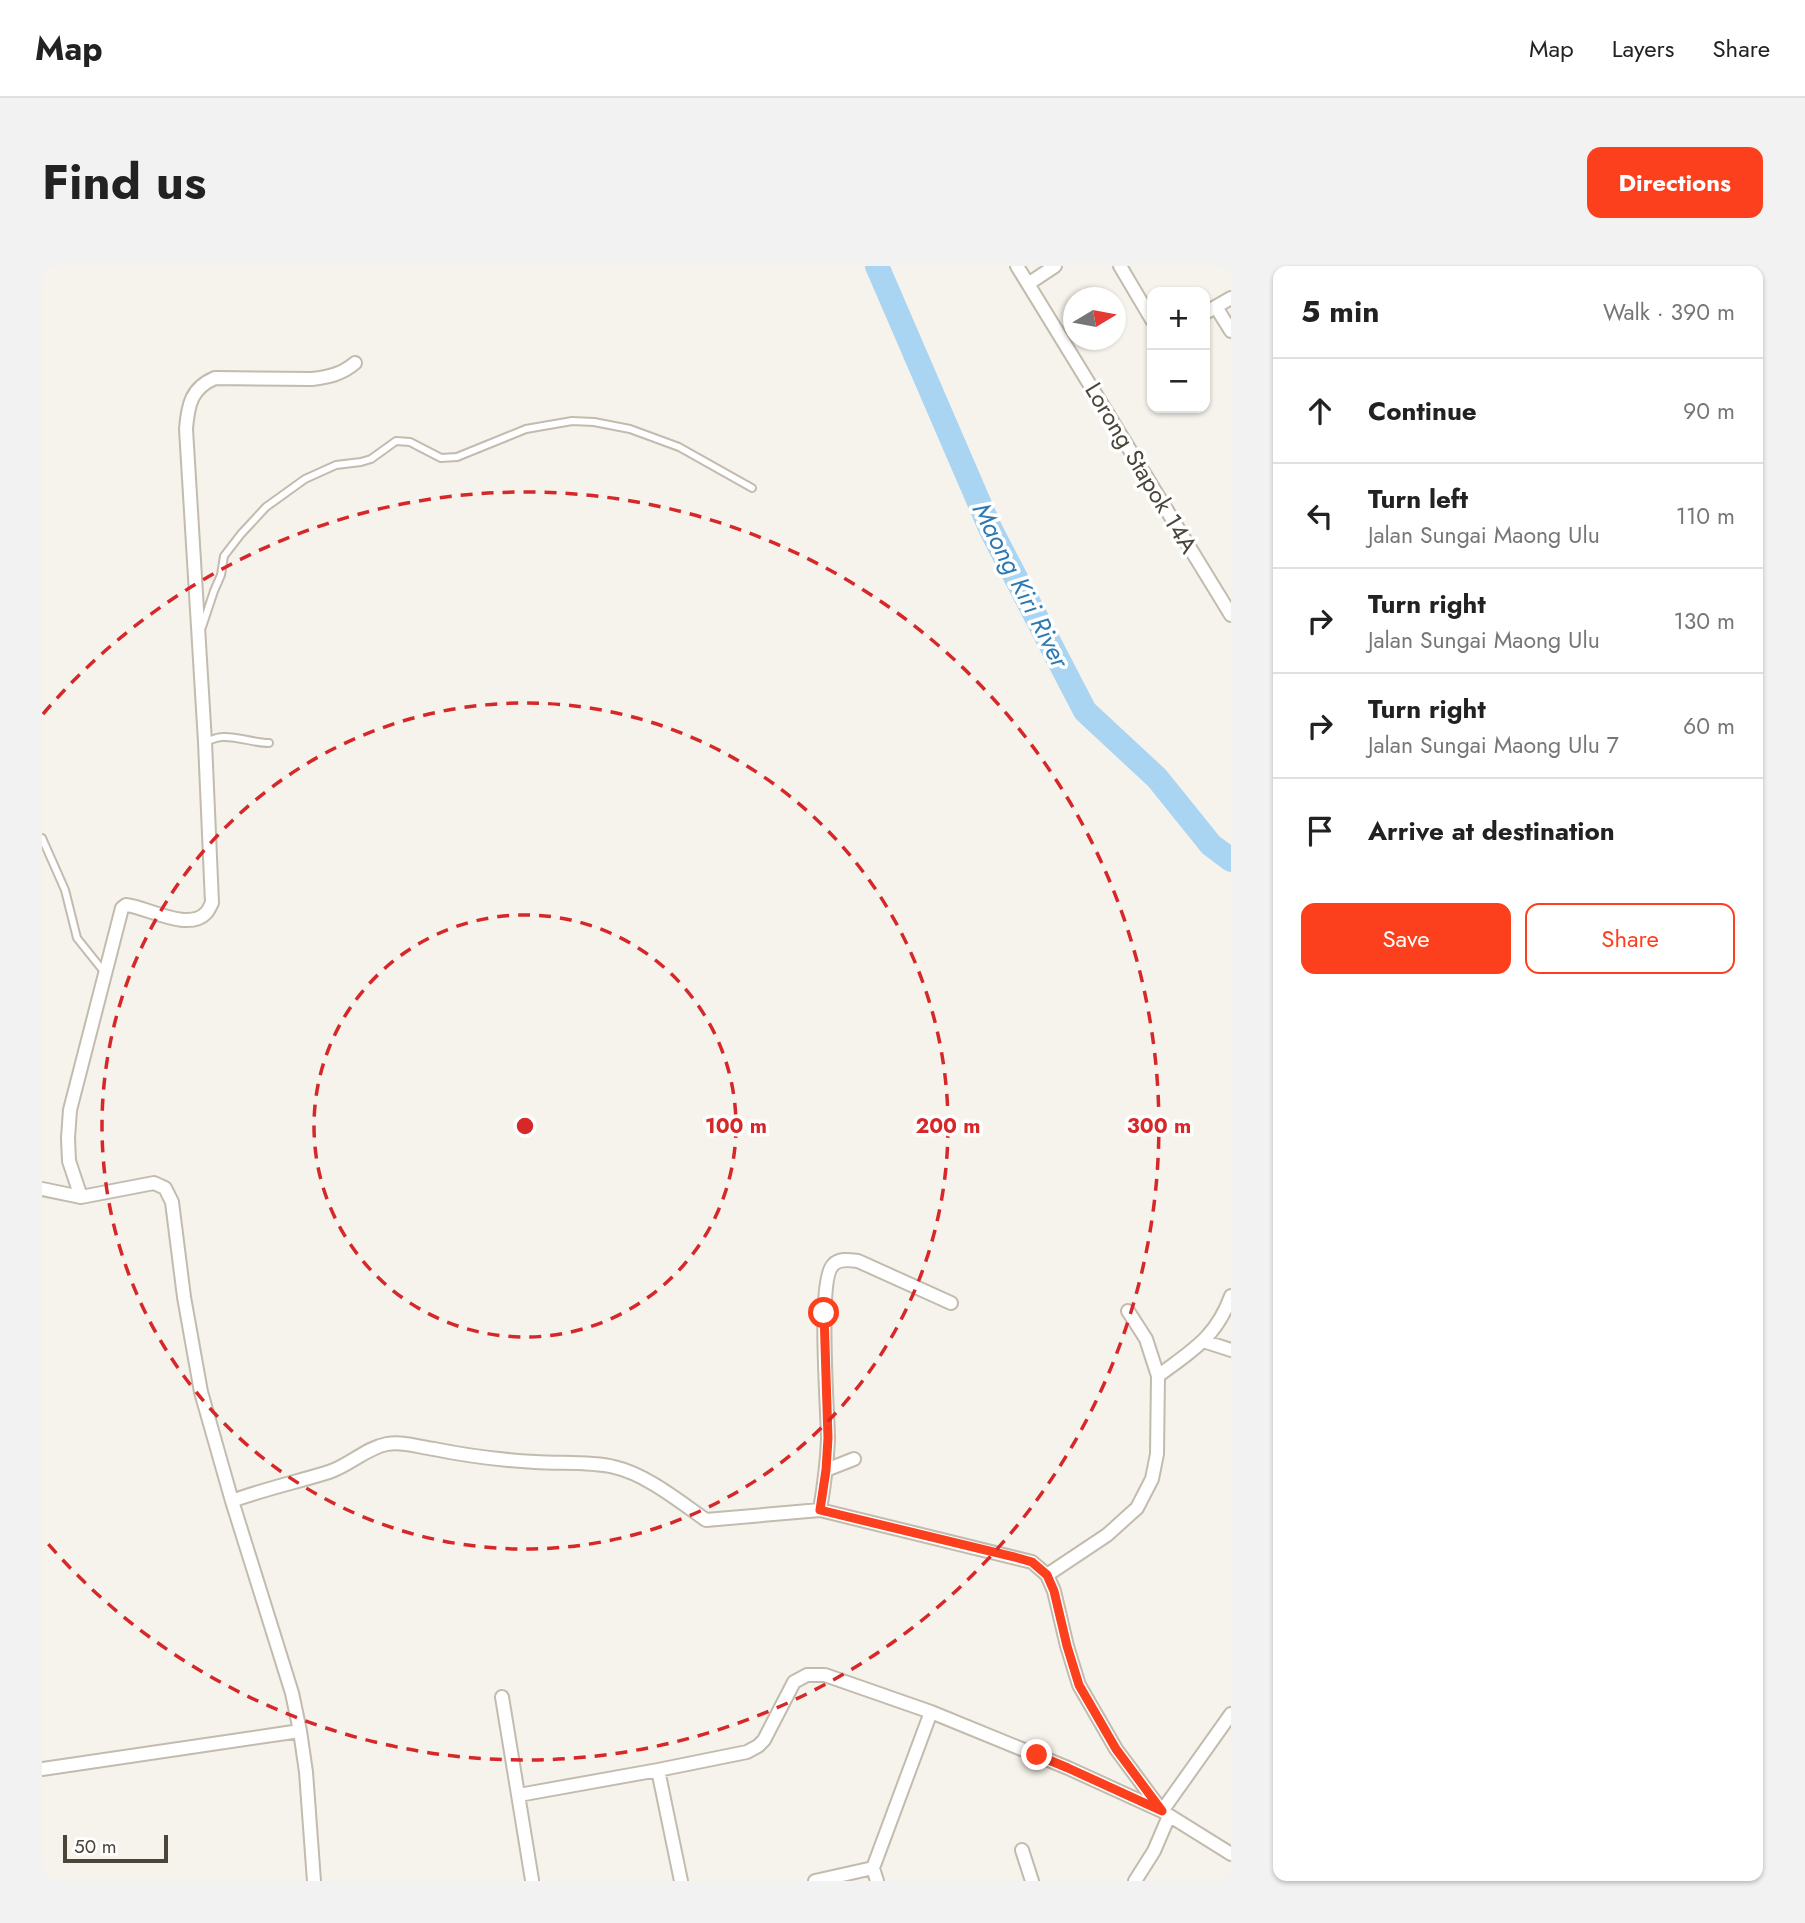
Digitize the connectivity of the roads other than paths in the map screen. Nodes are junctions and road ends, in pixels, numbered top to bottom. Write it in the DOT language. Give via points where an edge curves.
graph roads {
  1 [pos="1017,266"];
  2 [pos="1055,266"];
  3 [pos="1124,268"];
  4 [pos="1028,284"];
  5 [pos="1231,298"];
  6 [pos="1211,310"];
  7 [pos="1147,311"];
  8 [pos="1231,331"];
  9 [pos="355,363"];
  10 [pos="752,488"];
  11 [pos="1231,615"];
  12 [pos="199,636"];
  13 [pos="205,742"];
  14 [pos="269,743"];
  15 [pos="42,838"];
  16 [pos="106,974"];
  17 [pos="42,1189"];
  18 [pos="81,1197"];
  19 [pos="1231,1296"];
  20 [pos="951,1303"];
  21 [pos="1128,1311"];
  22 [pos="1203,1342"];
  23 [pos="1231,1350"];
  24 [pos="1158,1376"];
  25 [pos="854,1460"];
  26 [pos="826,1470"];
  27 [pos="232,1500"];
  28 [pos="820,1510"];
  29 [pos="1047,1575"];
  30 [pos="502,1697"];
  31 [pos="931,1712"];
  32 [pos="1231,1714"];
  33 [pos="300,1731"];
  34 [pos="42,1769"];
  35 [pos="658,1770"];
  36 [pos="519,1795"];
  37 [pos="1165,1814"];
  38 [pos="1022,1850"];
  39 [pos="1231,1854"];
  40 [pos="875,1875"];
  41 [pos="532,1880"];
  42 [pos="314,1881"];
  43 [pos="681,1881"];
  44 [pos="815,1881"];
  45 [pos="1032,1881"];
  46 [pos="1135,1881"];
  1 -- 4 [label="street, Lorong Stapok 14A"];
  2 -- 4 [label="street"];
  3 -- 7 [label="street"];
  4 -- 11 [label="street, Lorong Stapok 14A"];
  5 -- 6 [label="street"];
  6 -- 8 [label="street"];
  9 -- 12 [label="street" via="337,374 312,379 215,378 202,383 192,398 186,429"];
  10 -- 12 [label="lane" via="679,447 594,422 526,429 457,457 441,458 410,442 396,441 371,459 336,465 305,479 266,507 223,556"];
  12 -- 13 [label="street"];
  13 -- 14 [label="lane" via="221,737"];
  13 -- 16 [label="street" via="212,903 206,913 185,920 126,905"];
  15 -- 16 [label="lane" via="65,890 77,938"];
  16 -- 18 [label="street" via="70,1110 69,1161"];
  17 -- 18 [label="street"];
  18 -- 27 [label="street" via="154,1183 165,1188 172,1202 201,1392"];
  19 -- 22 [label="street" via="1221,1321"];
  20 -- 26 [label="street" via="858,1261 843,1259 833,1264 826,1277 824,1313"];
  21 -- 24 [label="street" via="1146,1339"];
  22 -- 23 [label="street"];
  22 -- 24 [label="street"];
  24 -- 29 [label="street" via="1157,1454 1153,1479 1137,1508 1107,1535"];
  25 -- 26 [label="street"];
  26 -- 28 [label="street"];
  27 -- 28 [label="street" via="330,1471 374,1448 404,1444 487,1459 616,1468 659,1487 706,1520"];
  27 -- 33 [label="street"];
  28 -- 29 [label="street" via="1032,1562"];
  29 -- 37 [label="street" via="1079,1685 1116,1749"];
  30 -- 36 [label="street"];
  31 -- 35 [label="street" via="825,1675 807,1675 794,1682 758,1746"];
  31 -- 37 [label="street"];
  31 -- 40 [label="street"];
  32 -- 37 [label="street"];
  33 -- 34 [label="street"];
  33 -- 42 [label="street"];
  35 -- 36 [label="street"];
  35 -- 43 [label="street"];
  36 -- 41 [label="street"];
  37 -- 39 [label="street"];
  37 -- 46 [label="street" via="1154,1851"];
  38 -- 45 [label="street"];
  40 -- 44 [label="street"];
}
